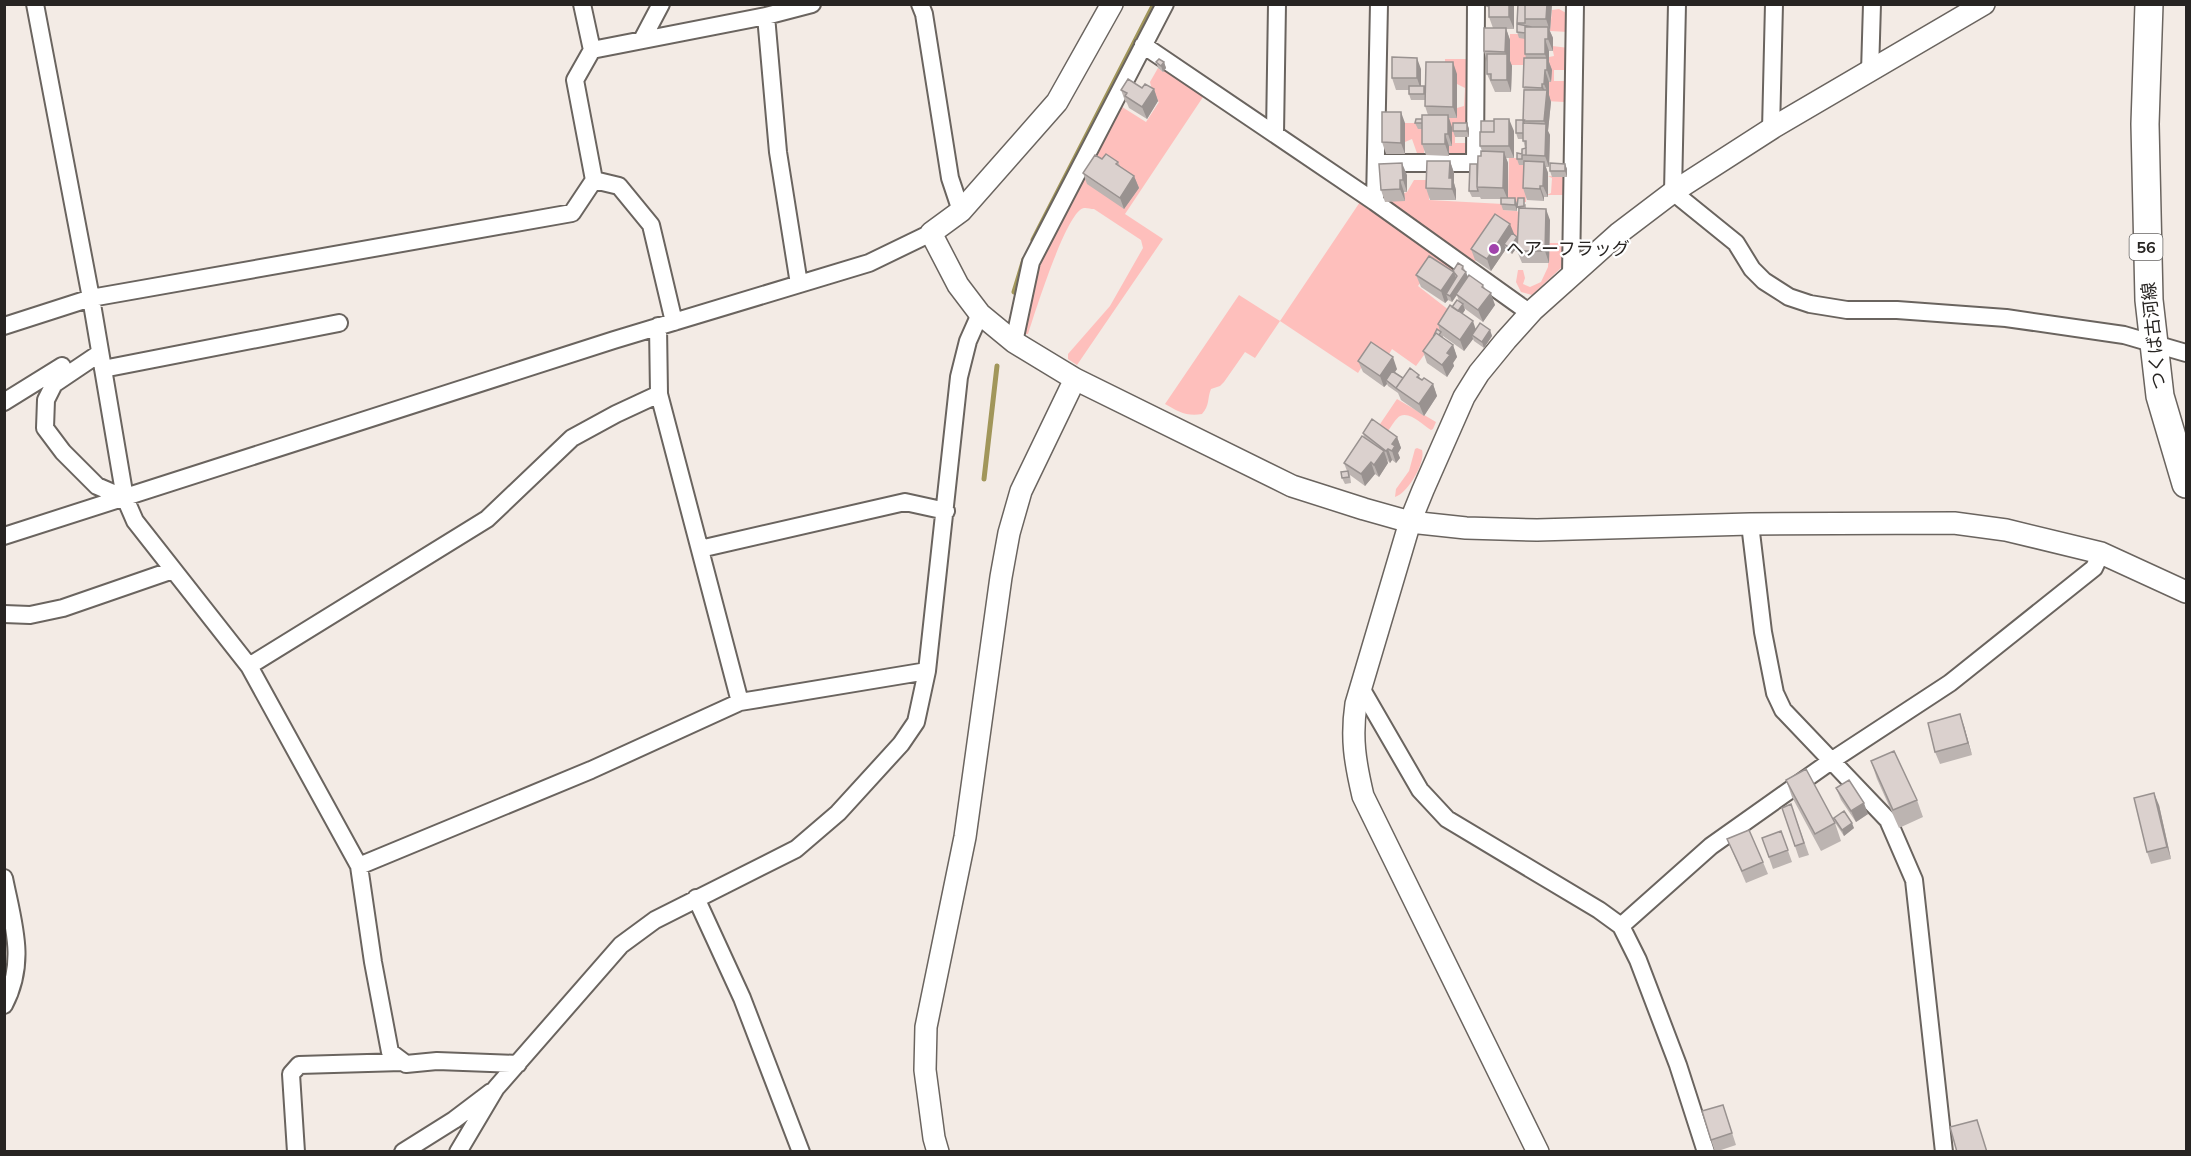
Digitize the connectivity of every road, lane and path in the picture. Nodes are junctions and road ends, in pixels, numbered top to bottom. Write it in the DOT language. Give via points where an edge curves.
graph roads {
  1 [pos="34,4"];
  2 [pos="582,4"];
  3 [pos="661,4"];
  4 [pos="812,4"];
  5 [pos="920,4"];
  6 [pos="1112,4"];
  7 [pos="1165,4"];
  8 [pos="1276,4"];
  9 [pos="1379,4"];
  10 [pos="1476,4"];
  11 [pos="1575,4"];
  12 [pos="1677,4"];
  13 [pos="1774,4"];
  14 [pos="1872,4"];
  15 [pos="2149,4"];
  16 [pos="1973,8"];
  17 [pos="766,16"];
  18 [pos="642,40"];
  19 [pos="1143,45"];
  20 [pos="592,50"];
  21 [pos="1870,72"];
  22 [pos="1771,130"];
  23 [pos="1275,134"];
  24 [pos="1376,163"];
  25 [pos="594,180"];
  26 [pos="1673,192"];
  27 [pos="1375,202"];
  28 [pos="961,211"];
  29 [pos="931,233"];
  30 [pos="1571,276"];
  31 [pos="799,284"];
  32 [pos="91,298"];
  33 [pos="980,314"];
  34 [pos="1530,314"];
  35 [pos="339,323"];
  36 [pos="666,324"];
  37 [pos="4,326"];
  38 [pos="1014,342"];
  39 [pos="2152,344"];
  40 [pos="2187,353"];
  41 [pos="100,355"];
  42 [pos="1075,379"];
  43 [pos="659,394"];
  44 [pos="4,402"];
  45 [pos="2187,484"];
  46 [pos="125,498"];
  47 [pos="946,511"];
  48 [pos="1410,522"];
  49 [pos="1750,524"];
  50 [pos="4,536"];
  51 [pos="700,549"];
  52 [pos="2101,554"];
  53 [pos="173,570"];
  54 [pos="2187,592"];
  55 [pos="4,614"];
  56 [pos="249,666"];
  57 [pos="927,671"];
  58 [pos="1361,688"];
  59 [pos="740,702"];
  60 [pos="1831,761"];
  61 [pos="359,866"];
  62 [pos="4,878"];
  63 [pos="696,898"];
  64 [pos="1621,926"];
  65 [pos="4,1005"];
  66 [pos="402,1062"];
  67 [pos="518,1064"];
  68 [pos="496,1088"];
  69 [pos="296,1152"];
  70 [pos="403,1152"];
  71 [pos="458,1152"];
  72 [pos="801,1152"];
  73 [pos="938,1152"];
  74 [pos="1538,1152"];
  75 [pos="1706,1152"];
  76 [pos="1944,1152"];
  1 -- 32 [label="street"];
  2 -- 20 [label="street"];
  3 -- 18 [label="street"];
  4 -- 17 [label="street"];
  5 -- 28 [label="street" via="950,178"];
  6 -- 28 [label="street" via="1057,102"];
  7 -- 19 [label="street"];
  8 -- 23 [label="street"];
  9 -- 24 [label="street"];
  10 -- 24 [label="street" via="1475,163"];
  11 -- 30 [label="street"];
  12 -- 26 [label="street"];
  13 -- 22 [label="street"];
  14 -- 21 [label="street"];
  15 -- 39 [label="main road, つくば古河線 / 56" via="2146,250"];
  16 -- 21 [label="street"];
  17 -- 18 [label="street"];
  17 -- 31 [label="street" via="778,152"];
  18 -- 20 [label="street"];
  19 -- 23 [label="street"];
  19 -- 38 [label="street" via="1031,262"];
  20 -- 25 [label="street" via="575,80"];
  21 -- 22 [label="street"];
  22 -- 26 [label="street"];
  23 -- 27 [label="street"];
  24 -- 27 [label="street"];
  25 -- 32 [label="street" via="572,213"];
  25 -- 36 [label="street" via="619,186 651,225"];
  26 -- 30 [label="street"];
  26 -- 39 [label="street" via="1736,243 1764,281 1789,297 1810,304 1847,310 2006,318 2124,335"];
  27 -- 34 [label="street"];
  28 -- 29 [label="street"];
  29 -- 31 [label="street" via="868,263"];
  29 -- 33 [label="street" via="958,285"];
  30 -- 34 [label="street"];
  31 -- 36 [label="street"];
  32 -- 37 [label="street"];
  32 -- 41 [label="street"];
  33 -- 38 [label="street"];
  33 -- 47 [label="street" via="959,377"];
  34 -- 48 [label="street" via="1493,355 1464,397"];
  35 -- 41 [label="street"];
  36 -- 43 [label="street"];
  36 -- 46 [label="street"];
  38 -- 42 [label="street"];
  39 -- 40 [label="street"];
  39 -- 45 [label="main road, つくば古河線 / 56" via="2160,396"];
  41 -- 44 [label="street"];
  41 -- 46 [label="street"];
  41 -- 46 [label="street" via="54,384 46,400 45,428 97,486"];
  42 -- 48 [label="street" via="1292,486"];
  42 -- 73 [label="street" via="1022,491 1001,577 965,837 926,1027 925,1070"];
  43 -- 51 [label="street"];
  43 -- 56 [label="street" via="572,438 487,519"];
  46 -- 50 [label="street"];
  46 -- 53 [label="street" via="135,521"];
  47 -- 51 [label="street" via="904,502"];
  47 -- 57 [label="street"];
  48 -- 49 [label="street" via="1536,530"];
  48 -- 58 [label="street"];
  49 -- 52 [label="street" via="1954,523 2006,530"];
  49 -- 60 [label="street" via="1774,693 1783,710"];
  51 -- 59 [label="street"];
  52 -- 54 [label="street"];
  52 -- 60 [label="street" via="2094,568 1984,657"];
  53 -- 55 [label="street" via="63,608 30,615"];
  53 -- 56 [label="street"];
  56 -- 61 [label="street"];
  57 -- 59 [label="street"];
  57 -- 63 [label="street" via="916,722 838,813 796,849"];
  58 -- 64 [label="street" via="1420,790 1447,819"];
  58 -- 74 [label="street" via="1353,727 1353,752 1363,796"];
  59 -- 61 [label="street" via="591,770"];
  60 -- 64 [label="street" via="1711,846"];
  60 -- 76 [label="street" via="1888,820 1914,880"];
  61 -- 66 [label="street" via="390,1052"];
  62 -- 65 [label="street" via="16,941 17,971"];
  63 -- 67 [label="street" via="655,920 621,945"];
  63 -- 72 [label="street" via="742,998"];
  64 -- 75 [label="street" via="1678,1065"];
  66 -- 67 [label="street"];
  66 -- 69 [label="street" via="299,1065 291,1074"];
  67 -- 68 [label="street"];
  68 -- 70 [label="street"];
  68 -- 71 [label="street"];
}
